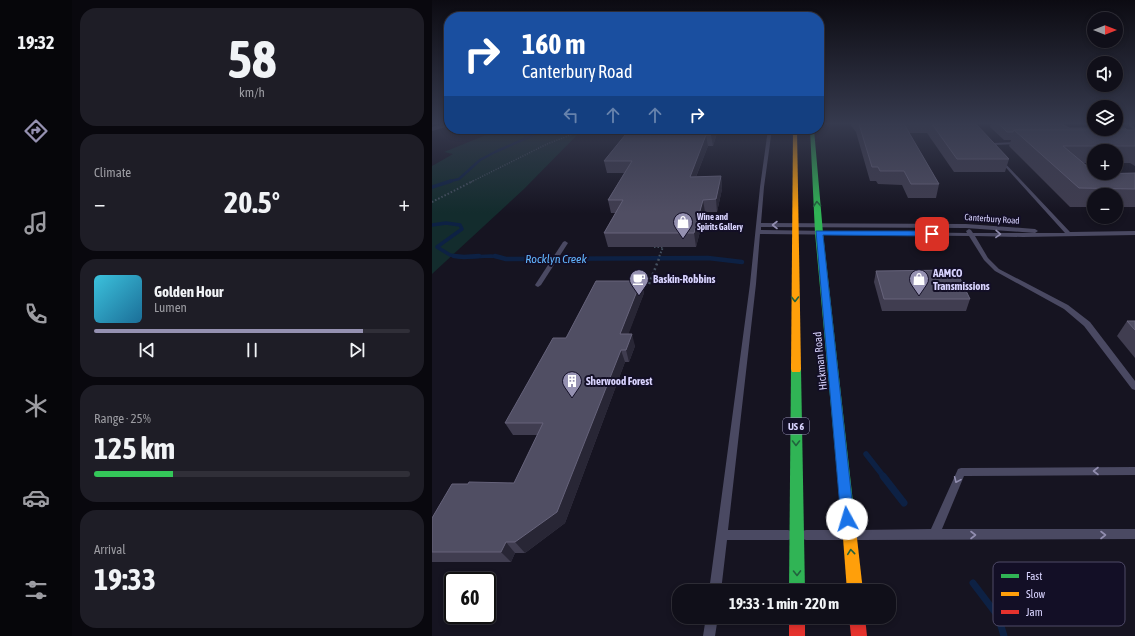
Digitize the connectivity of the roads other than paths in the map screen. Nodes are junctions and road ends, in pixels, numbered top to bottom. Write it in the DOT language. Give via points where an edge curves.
graph roads {
  1 [pos="767,154"];
  2 [pos="795,154"];
  3 [pos="814,154"];
  4 [pos="995,154"];
  5 [pos="966,226"];
  6 [pos="759,228"];
  7 [pos="795,229"];
  8 [pos="819,229"];
  9 [pos="1135,233"];
  10 [pos="970,234"];
  11 [pos="1068,234"];
  12 [pos="565,243"];
  13 [pos="538,285"];
  14 [pos="1135,387"];
  15 [pos="1135,471"];
  16 [pos="1135,534"];
  17 [pos="722,535"];
  18 [pos="796,535"];
  19 [pos="849,535"];
  20 [pos="934,535"];
  21 [pos="716,584"];
  22 [pos="797,584"];
  23 [pos="854,584"];
  24 [pos="711,624"];
  25 [pos="797,624"];
  26 [pos="858,624"];
  27 [pos="710,636"];
  28 [pos="797,636"];
  29 [pos="859,636"];
  1 -- 6 [label="lane"];
  2 -- 7 [label="main road, Hickman Road / US 6"];
  8 -- 3 [label="main road, Hickman Road, one-way"];
  4 -- 11 [label="lane"];
  5 -- 8 [label="lane, Canterbury Road"];
  5 -- 10 [label="lane"];
  5 -- 11 [label="lane, Canterbury Road"];
  6 -- 7 [label="lane"];
  6 -- 17 [label="lane"];
  7 -- 8 [label="lane"];
  7 -- 18 [label="main road, Hickman Road / US 6, one-way"];
  8 -- 10 [label="lane, Canterbury Road"];
  8 -- 19 [label="main road, Hickman Road"];
  9 -- 11 [label="lane, Canterbury Road"];
  10 -- 11 [label="lane, Canterbury Road, one-way"];
  10 -- 14 [label="lane" via="986,260 997,270 1066,308 1088,324"];
  12 -- 13 [label="lane"];
  15 -- 20 [label="lane, one-way" via="961,472"];
  20 -- 16 [label="lane, one-way"];
  17 -- 18 [label="lane"];
  17 -- 21 [label="lane"];
  18 -- 19 [label="lane"];
  18 -- 22 [label="main road, Hickman Road / US 6, one-way"];
  19 -- 20 [label="lane"];
  23 -- 19 [label="main road, Hickman Road, one-way"];
  24 -- 27 [label="lane"];
  25 -- 28 [label="main road"];
  26 -- 29 [label="main road"];
}
